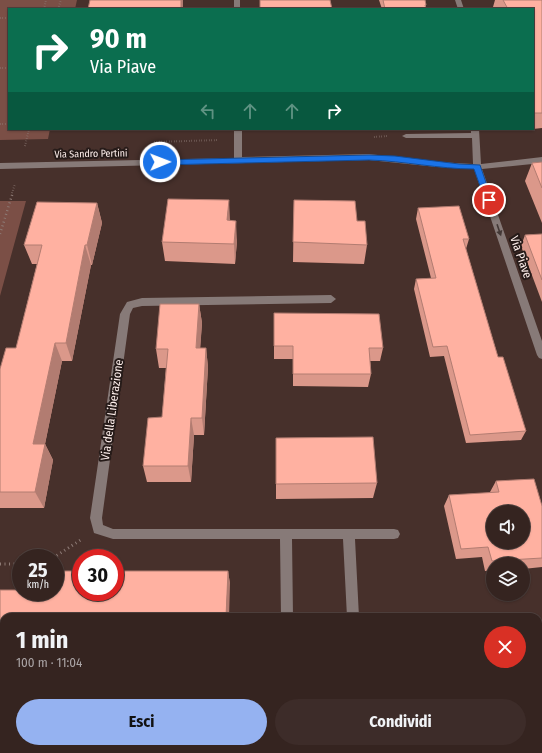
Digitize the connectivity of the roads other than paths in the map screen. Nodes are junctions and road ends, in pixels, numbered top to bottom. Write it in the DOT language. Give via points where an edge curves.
graph roads {
  1 [pos="238,130"];
  2 [pos="475,132"];
  3 [pos="406,136"];
  4 [pos="542,160"];
  5 [pos="238,161"];
  6 [pos="0,166"];
  7 [pos="477,167"];
  8 [pos="331,299"];
  9 [pos="542,355"];
  10 [pos="394,534"];
  11 [pos="286,535"];
  12 [pos="349,535"];
  13 [pos="287,613"];
  14 [pos="353,613"];
  1 -- 5 [label="street"];
  2 -- 3 [label="street"];
  2 -- 7 [label="street, Via Piave"];
  4 -- 7 [label="street, Via Sandro Pertini"];
  5 -- 6 [label="street, Via Sandro Pertini"];
  5 -- 7 [label="street, Via Sandro Pertini" via="395,158"];
  7 -- 9 [label="street, Via Piave, one-way"];
  8 -- 11 [label="street, Via della Liberazione" via="142,302 130,305 126,314 96,518 98,529 113,534"];
  10 -- 12 [label="street"];
  11 -- 12 [label="street"];
  11 -- 13 [label="street"];
  12 -- 14 [label="street"];
}
